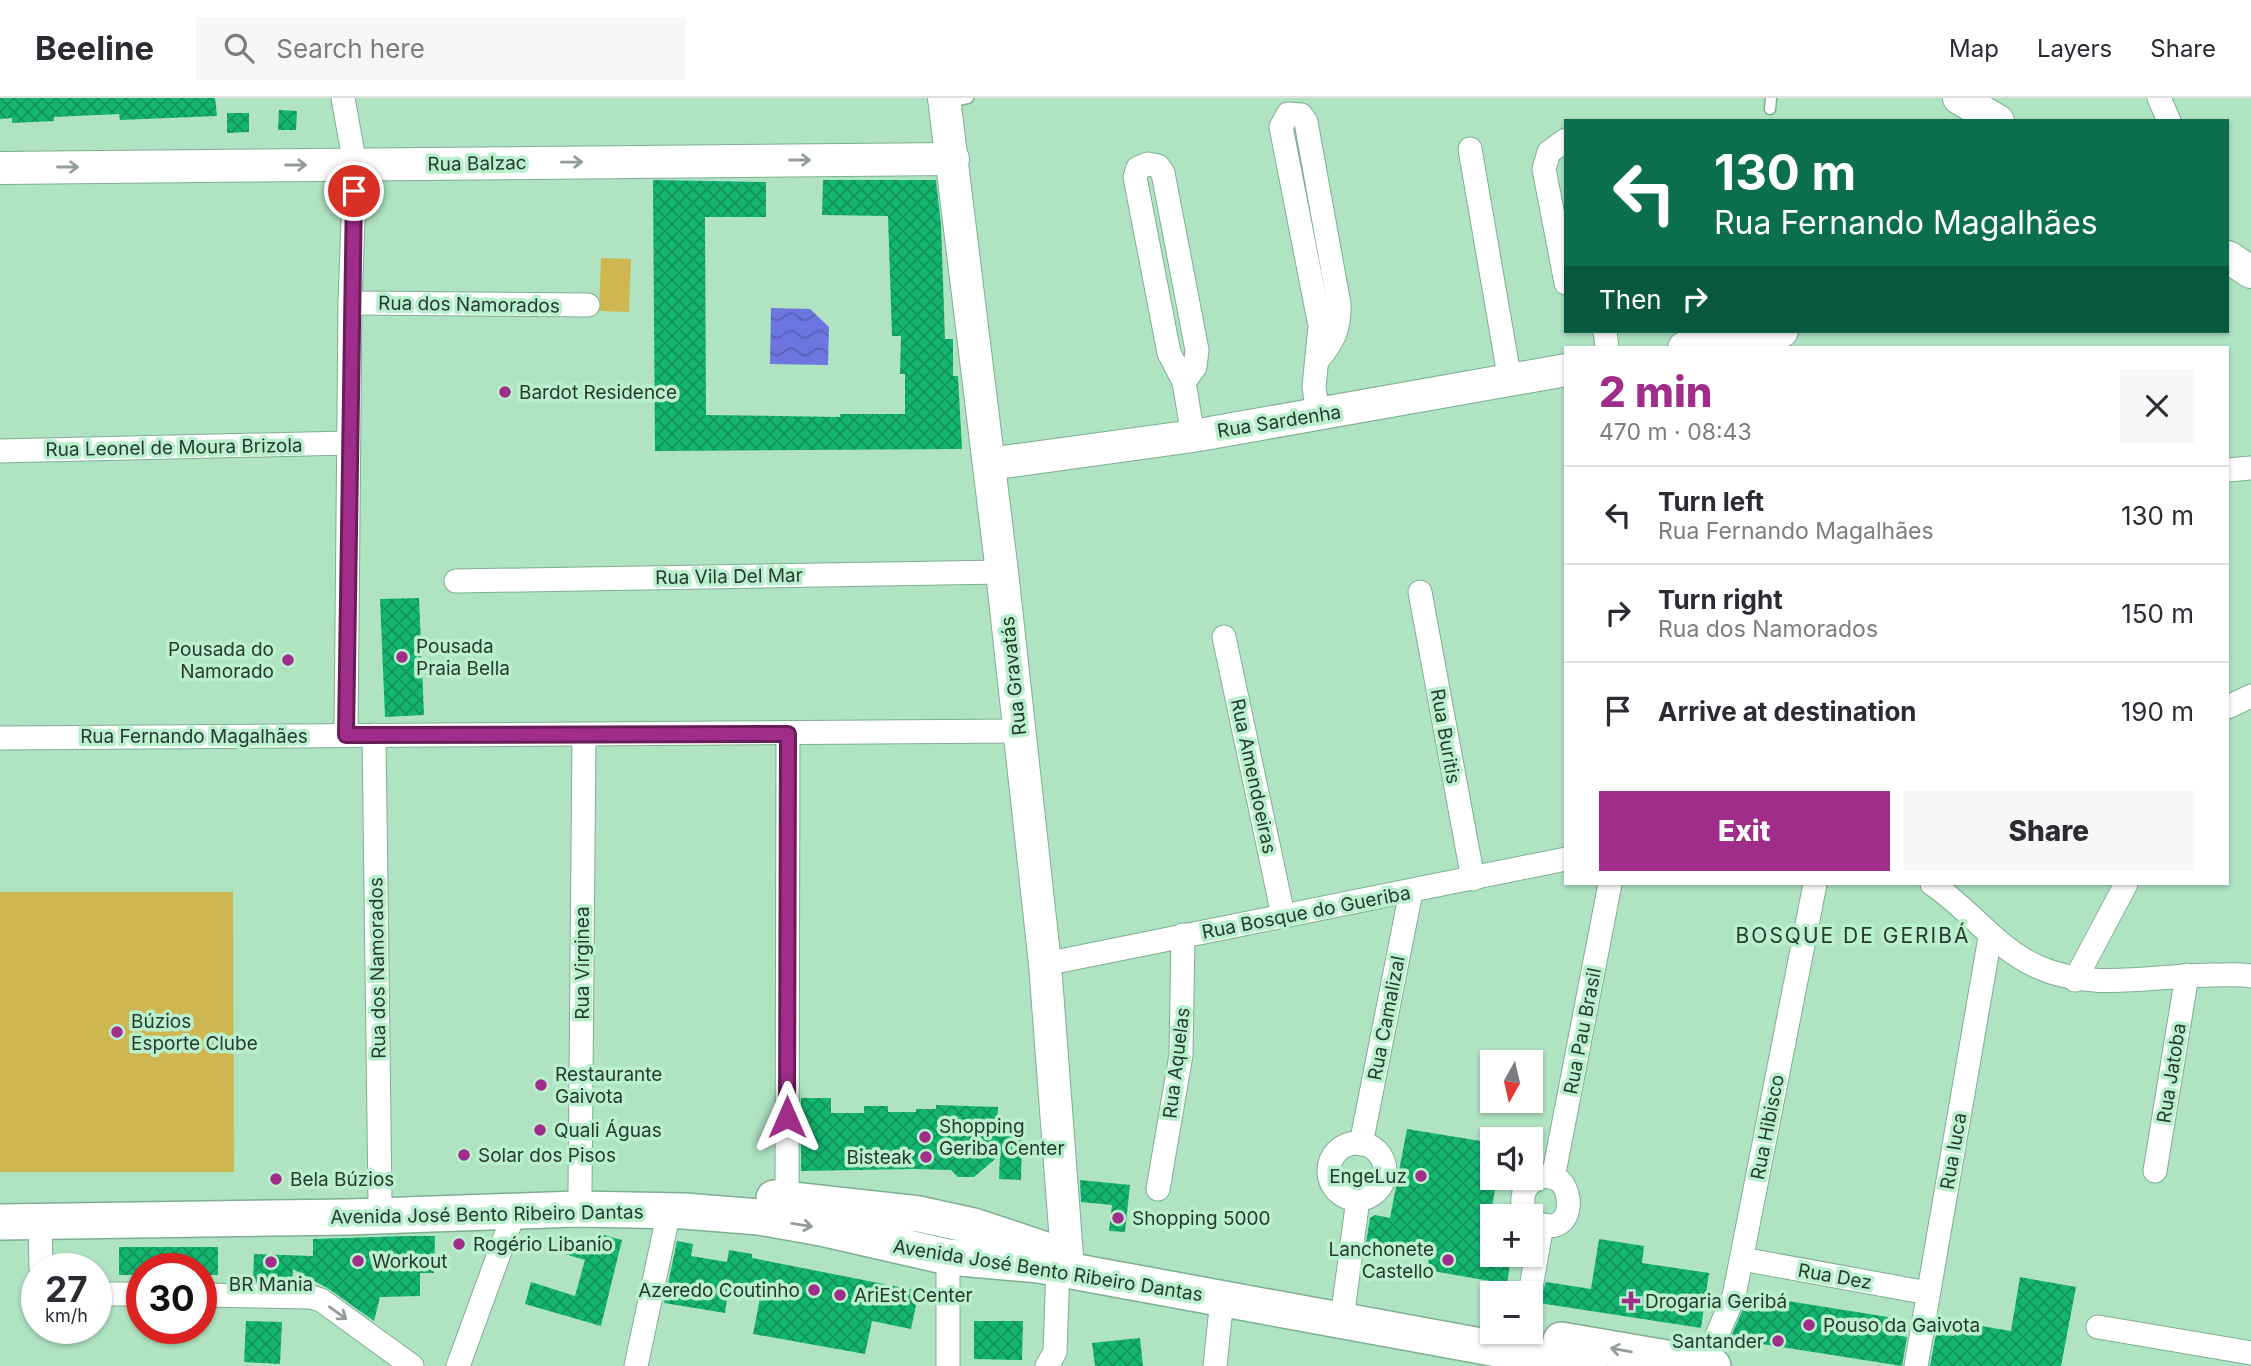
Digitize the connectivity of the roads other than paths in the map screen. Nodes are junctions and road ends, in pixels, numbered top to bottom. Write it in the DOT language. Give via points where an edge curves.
graph roads {
  1 [pos="343,98"];
  2 [pos="1959,98"];
  3 [pos="2159,98"];
  4 [pos="952,100"];
  5 [pos="1995,119"];
  6 [pos="2168,119"];
  7 [pos="1564,141"];
  8 [pos="1470,149"];
  9 [pos="953,159"];
  10 [pos="355,164"];
  11 [pos="0,168"];
  12 [pos="2229,258"];
  13 [pos="2251,272"];
  14 [pos="1564,277"];
  15 [pos="350,303"];
  16 [pos="588,305"];
  17 [pos="1770,333"];
  18 [pos="1696,346"];
  19 [pos="1317,361"];
  20 [pos="1564,370"];
  21 [pos="1510,381"];
  22 [pos="1184,382"];
  23 [pos="1318,415"];
  24 [pos="1193,436"];
  25 [pos="348,443"];
  26 [pos="0,451"];
  27 [pos="989,464"];
  28 [pos="2251,468"];
  29 [pos="2229,470"];
  30 [pos="1002,572"];
  31 [pos="456,581"];
  32 [pos="1420,592"];
  33 [pos="1224,637"];
  34 [pos="2251,696"];
  35 [pos="2229,707"];
  36 [pos="1018,731"];
  37 [pos="584,734"];
  38 [pos="788,734"];
  39 [pos="346,735"];
  40 [pos="374,735"];
  41 [pos="0,738"];
  42 [pos="1564,859"];
  43 [pos="1473,879"];
  44 [pos="1610,885"];
  45 [pos="1815,885"];
  46 [pos="1933,885"];
  47 [pos="2125,885"];
  48 [pos="1411,892"];
  49 [pos="1283,915"];
  50 [pos="1183,935"];
  51 [pos="1990,937"];
  52 [pos="1045,964"];
  53 [pos="2187,975"];
  54 [pos="2251,976"];
  55 [pos="2075,980"];
  56 [pos="1361,1144"];
  57 [pos="2155,1171"];
  58 [pos="1553,1178"];
  59 [pos="1158,1189"];
  60 [pos="580,1191"];
  61 [pos="787,1199"];
  62 [pos="1358,1199"];
  63 [pos="380,1200"];
  64 [pos="0,1204"];
  65 [pos="1524,1204"];
  66 [pos="515,1210"];
  67 [pos="669,1211"];
  68 [pos="919,1214"];
  69 [pos="40,1220"];
  70 [pos="0,1222"];
  71 [pos="1543,1222"];
  72 [pos="963,1248"];
  73 [pos="910,1250"];
  74 [pos="41,1253"];
  75 [pos="1742,1259"];
  76 [pos="1062,1262"];
  77 [pos="1928,1293"];
  78 [pos="217,1295"];
  79 [pos="1222,1299"];
  80 [pos="1344,1304"];
  81 [pos="1480,1326"];
  82 [pos="2098,1327"];
  83 [pos="1543,1336"];
  84 [pos="2251,1353"];
  85 [pos="1056,1362"];
  86 [pos="1709,1365"];
  87 [pos="412,1366"];
  88 [pos="458,1366"];
  89 [pos="636,1366"];
  90 [pos="948,1366"];
  91 [pos="1215,1366"];
  92 [pos="1590,1366"];
  93 [pos="1916,1366"];
  1 -- 10 [label="street, Rua dos Namorados"];
  2 -- 5 [label="street"];
  3 -- 6 [label="street"];
  4 -- 9 [label="street, Rua Gravatás"];
  7 -- 14 [label="street" via="1549,152 1544,169"];
  8 -- 21 [label="street"];
  10 -- 9 [label="street, Rua Balzac, one-way"];
  9 -- 27 [label="street, Rua Gravatás"];
  11 -- 10 [label="street, Rua Balzac, one-way"];
  10 -- 15 [label="street, Rua dos Namorados"];
  12 -- 13 [label="street"];
  15 -- 16 [label="street, Rua dos Namorados"];
  15 -- 25 [label="street, Rua dos Namorados"];
  17 -- 18 [label="street"];
  19 -- 19 [label="street" via="1333,342 1339,304 1306,122 1288,114 1281,127 1318,309 1321,343"];
  19 -- 23 [label="street"];
  20 -- 21 [label="street, Rua Sardenha"];
  21 -- 23 [label="street, Rua Sardenha"];
  22 -- 22 [label="street" via="1195,367 1197,350 1163,173 1148,164 1139,168 1135,177 1169,353"];
  22 -- 24 [label="street"];
  23 -- 24 [label="street, Rua Sardenha"];
  24 -- 27 [label="street, Rua Sardenha"];
  25 -- 26 [label="street, Rua Leonel de Moura Brizola"];
  25 -- 39 [label="street, Rua dos Namorados"];
  27 -- 30 [label="street, Rua Gravatás"];
  28 -- 29 [label="street"];
  30 -- 31 [label="street, Rua Vila Del Mar"];
  30 -- 36 [label="street, Rua Gravatás"];
  32 -- 43 [label="street, Rua Buritis"];
  33 -- 49 [label="street, Rua Amendoeiras"];
  34 -- 35 [label="street"];
  36 -- 38 [label="street, Rua Fernando Magalhães"];
  36 -- 52 [label="street, Rua Gravatás"];
  37 -- 38 [label="street, Rua Fernando Magalhães"];
  37 -- 40 [label="street, Rua Fernando Magalhães"];
  37 -- 60 [label="street, Rua Virginea"];
  38 -- 61 [label="street"];
  39 -- 40 [label="street, Rua Fernando Magalhães"];
  39 -- 41 [label="street, Rua Fernando Magalhães"];
  40 -- 63 [label="street, Rua dos Namorados"];
  42 -- 43 [label="street, Rua Bosque do Gueriba"];
  43 -- 48 [label="street, Rua Bosque do Gueriba"];
  44 -- 58 [label="street, Rua Pau Brasil"];
  45 -- 75 [label="street, Rua Hibisco"];
  46 -- 51 [label="street"];
  47 -- 55 [label="street"];
  48 -- 49 [label="street, Rua Bosque do Gueriba"];
  48 -- 56 [label="street, Rua Camalizal"];
  49 -- 50 [label="street, Rua Bosque do Gueriba"];
  50 -- 52 [label="street, Rua Bosque do Gueriba"];
  50 -- 59 [label="street, Rua Aquelas" via="1181,1055"];
  51 -- 55 [label="street" via="2036,966"];
  51 -- 77 [label="street, Rua Iuca"];
  52 -- 76 [label="street, Rua Gravatás"];
  53 -- 54 [label="street"];
  53 -- 55 [label="street" via="2112,982"];
  53 -- 57 [label="street, Rua Jatoba"];
  56 -- 62 [label="street" via="1379,1154 1385,1173 1377,1191"];
  56 -- 62 [label="street" via="1339,1149 1328,1170 1337,1191"];
  58 -- 65 [label="street" via="1542,1178 1524,1191"];
  58 -- 71 [label="street" via="1563,1183 1570,1205 1557,1223"];
  60 -- 61 [label="main road, Avenida José Bento Ribeiro Dantas"];
  60 -- 63 [label="main road, Avenida José Bento Ribeiro Dantas"];
  61 -- 68 [label="main road, Avenida José Bento Ribeiro Dantas"];
  62 -- 80 [label="street"];
  63 -- 64 [label="main road, Avenida José Bento Ribeiro Dantas"];
  66 -- 67 [label="main road, Avenida José Bento Ribeiro Dantas"];
  66 -- 69 [label="main road, Avenida José Bento Ribeiro Dantas"];
  66 -- 88 [label="street"];
  67 -- 73 [label="main road, Avenida José Bento Ribeiro Dantas, one-way" via="772,1219"];
  67 -- 89 [label="street"];
  68 -- 72 [label="main road, Avenida José Bento Ribeiro Dantas"];
  68 -- 73 [label="main road" via="909,1224"];
  69 -- 70 [label="main road, Avenida José Bento Ribeiro Dantas"];
  69 -- 74 [label="street"];
  72 -- 73 [label="main road, Avenida José Bento Ribeiro Dantas"];
  72 -- 76 [label="main road, Avenida José Bento Ribeiro Dantas"];
  72 -- 90 [label="street"];
  75 -- 77 [label="street, Rua Dez"];
  75 -- 86 [label="street, Rua Hibisco"];
  76 -- 79 [label="main road, Avenida José Bento Ribeiro Dantas"];
  76 -- 80 [label="main road, Avenida José Bento Ribeiro Dantas"];
  76 -- 85 [label="street"];
  77 -- 93 [label="street, Rua Iuca"];
  78 -- 87 [label="street, one-way" via="321,1300"];
  79 -- 91 [label="street"];
  79 -- 92 [label="main road, Avenida José Bento Ribeiro Dantas"];
  80 -- 81 [label="main road, Avenida José Bento Ribeiro Dantas"];
  82 -- 84 [label="street"];
  86 -- 83 [label="main road, Avenida José Bento Ribeiro Dantas, one-way"];
}
